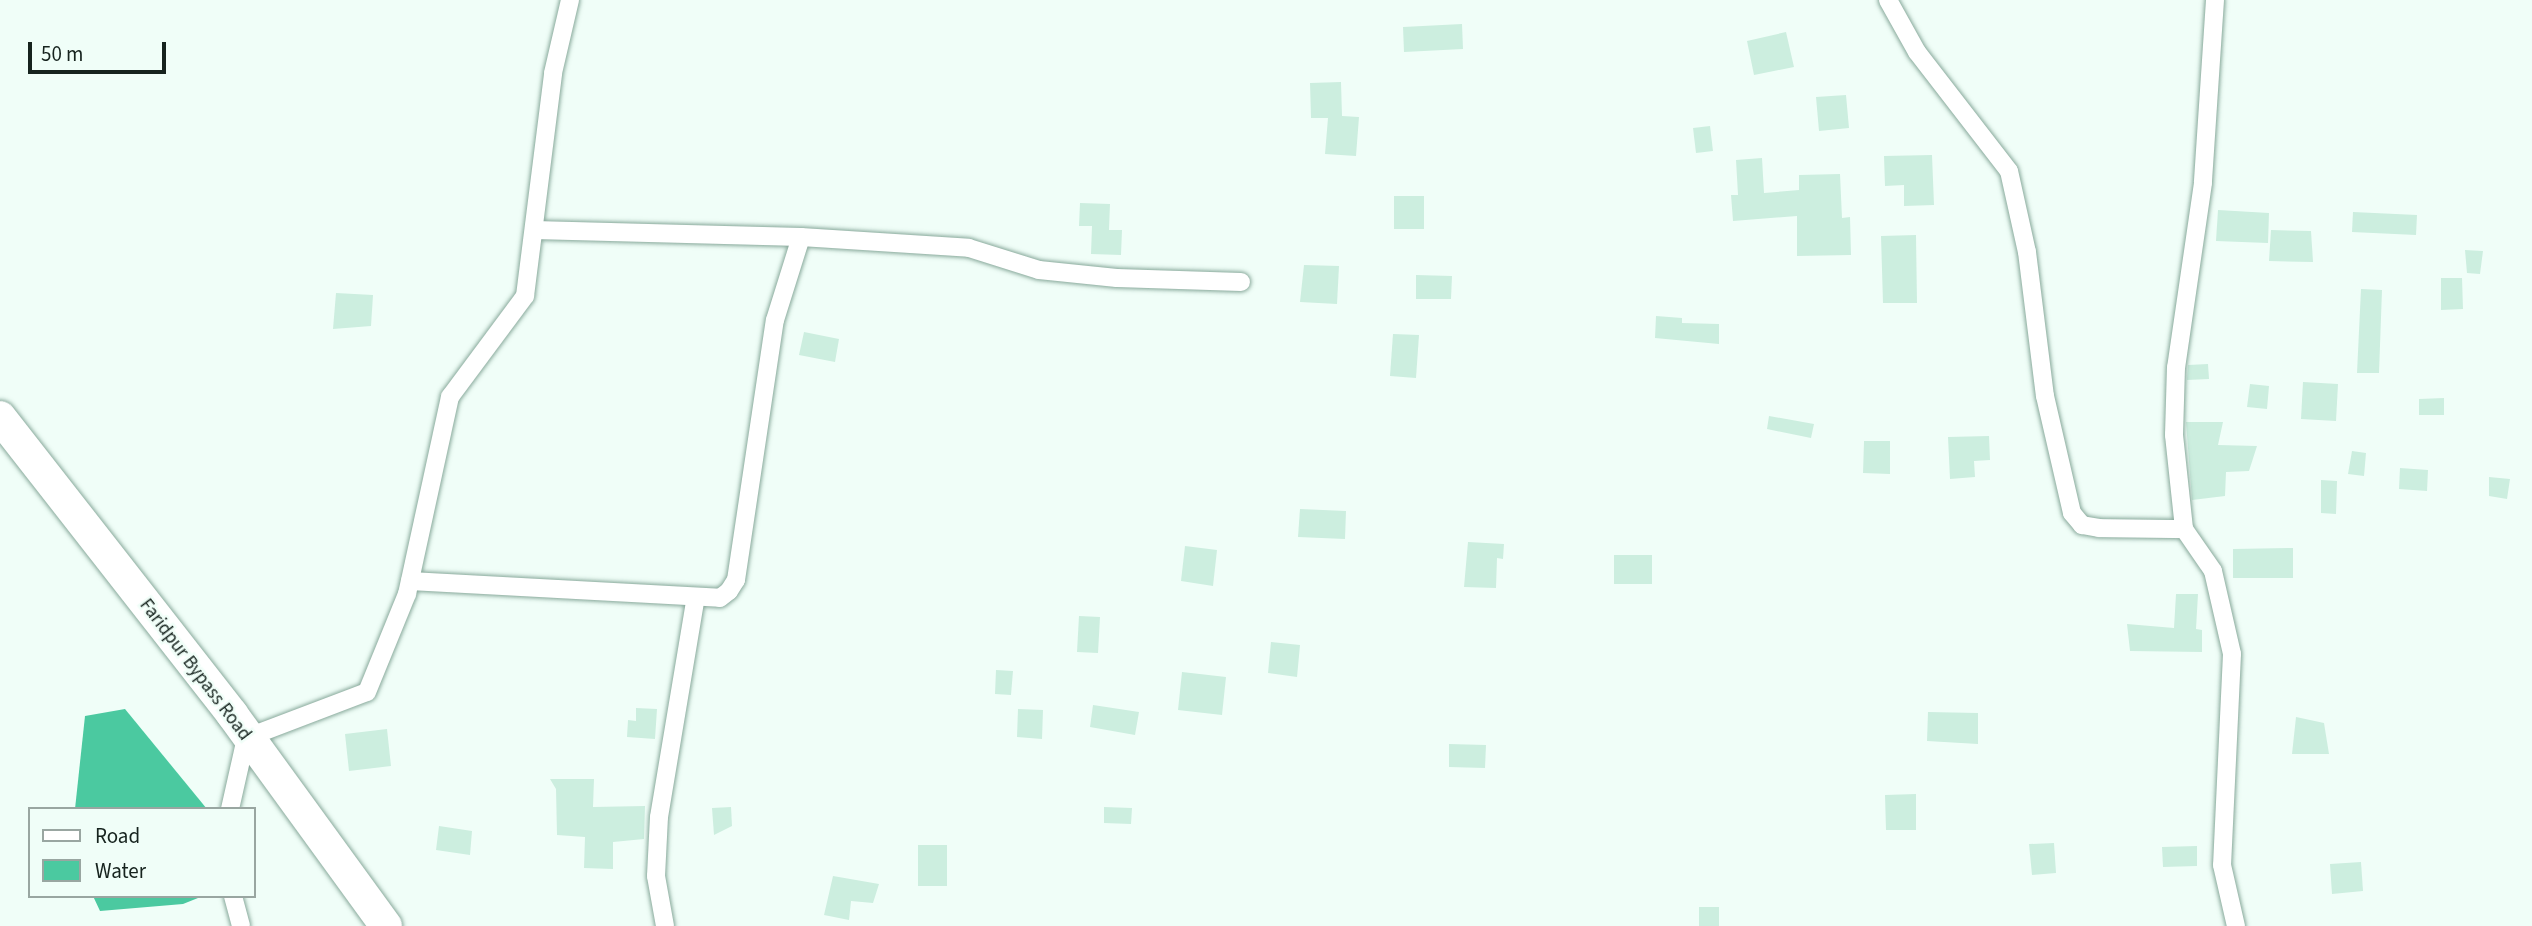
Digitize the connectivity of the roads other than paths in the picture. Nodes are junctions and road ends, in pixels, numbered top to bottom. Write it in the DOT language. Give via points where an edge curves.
graph roads {
  1 [pos="570,0"];
  2 [pos="1888,0"];
  3 [pos="2215,0"];
  4 [pos="534,230"];
  5 [pos="801,237"];
  6 [pos="1241,282"];
  7 [pos="0,417"];
  8 [pos="2184,529"];
  9 [pos="410,581"];
  10 [pos="696,597"];
  11 [pos="246,738"];
  12 [pos="230,807"];
  13 [pos="234,898"];
  14 [pos="241,926"];
  15 [pos="386,926"];
  16 [pos="665,926"];
  17 [pos="2236,926"];
  1 -- 4 [label="street" via="553,73"];
  2 -- 8 [label="street" via="1917,52 2009,171 2027,252 2045,396 2072,513 2082,525 2099,528"];
  3 -- 8 [label="street" via="2203,183 2176,367 2174,435"];
  4 -- 5 [label="street"];
  4 -- 9 [label="street" via="525,296 450,397"];
  5 -- 6 [label="street" via="969,248 1039,270 1104,277"];
  5 -- 10 [label="street" via="775,320 736,580 720,598"];
  7 -- 11 [label="highway, Faridpur Bypass Road"];
  8 -- 17 [label="street" via="2213,571 2232,654 2222,865"];
  9 -- 10 [label="street"];
  9 -- 11 [label="street" via="367,692"];
  10 -- 16 [label="street" via="659,817 656,876"];
  11 -- 12 [label="street"];
  11 -- 15 [label="highway, Faridpur Bypass Road"];
  13 -- 14 [label="street"];
}
